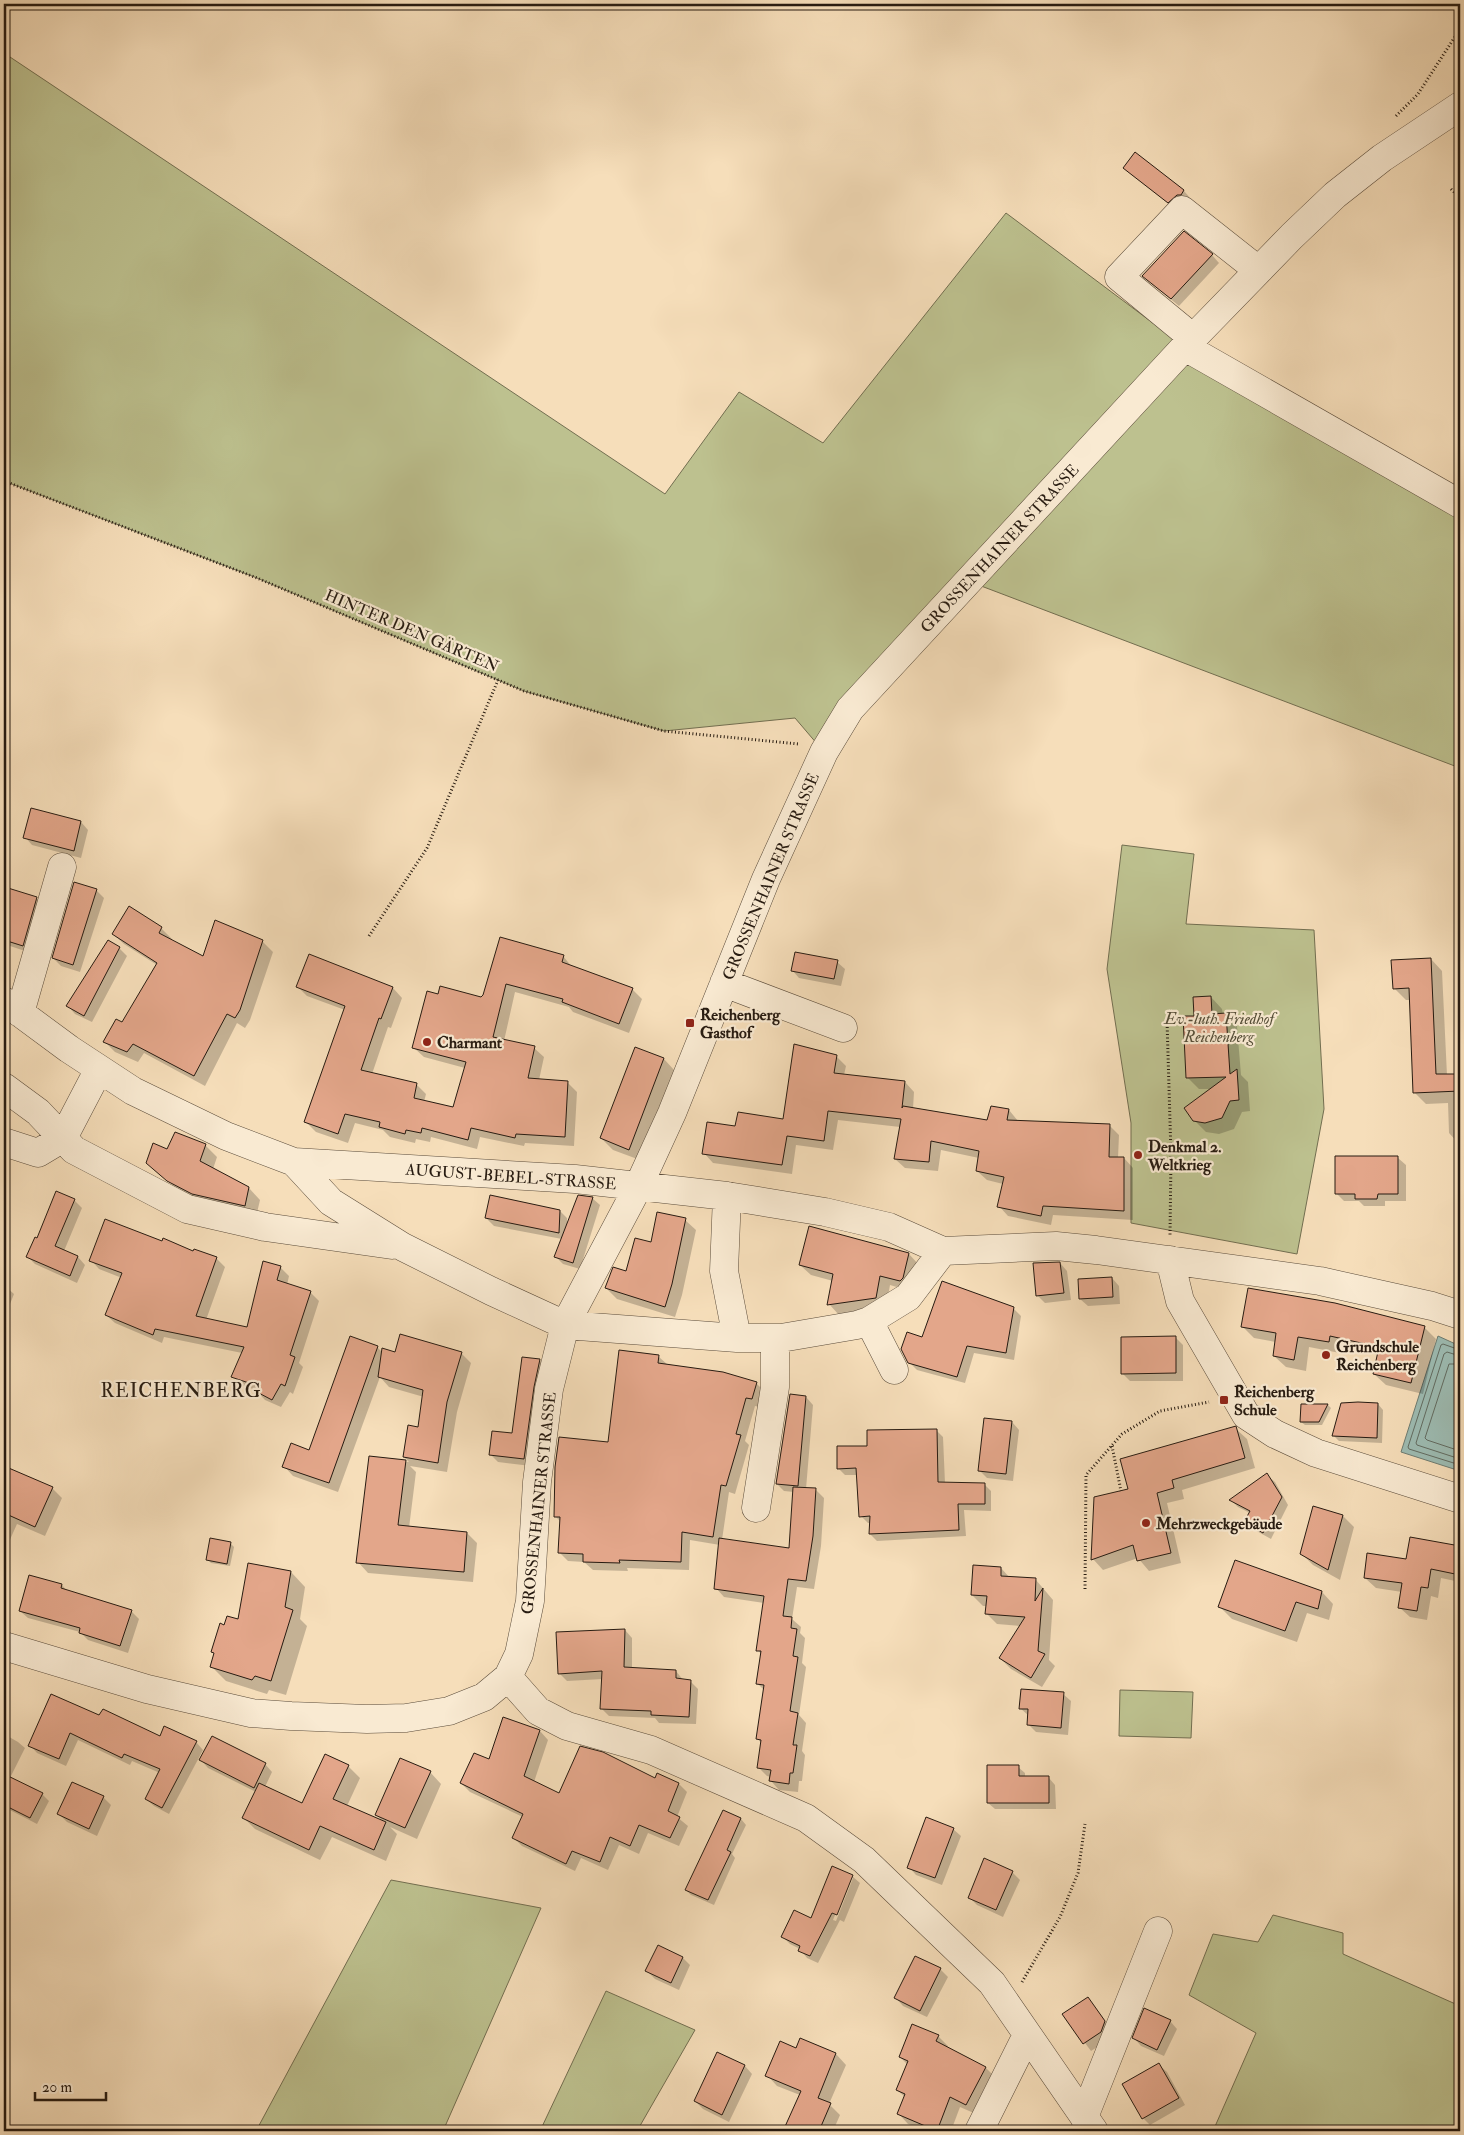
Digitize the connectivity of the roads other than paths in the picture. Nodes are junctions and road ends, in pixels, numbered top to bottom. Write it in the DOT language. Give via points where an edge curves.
graph roads {
  1 [pos="1460,106"];
  2 [pos="1258,270"];
  3 [pos="1189,343"];
  4 [pos="1460,504"];
  5 [pos="62,867"];
  6 [pos="724,983"];
  7 [pos="12,1007"];
  8 [pos="843,1028"];
  9 [pos="99,1069"];
  10 [pos="4,1086"];
  11 [pos="63,1138"];
  12 [pos="4,1142"];
  13 [pos="294,1162"];
  14 [pos="639,1185"];
  15 [pos="727,1196"];
  16 [pos="403,1247"];
  17 [pos="943,1251"];
  18 [pos="1170,1260"];
  19 [pos="1460,1315"];
  20 [pos="869,1321"];
  21 [pos="565,1325"];
  22 [pos="737,1338"];
  23 [pos="776,1338"];
  24 [pos="894,1370"];
  25 [pos="1460,1499"];
  26 [pos="756,1508"];
  27 [pos="4,1646"];
  28 [pos="508,1677"];
  29 [pos="1158,1931"];
  30 [pos="1027,2035"];
  31 [pos="1089,2124"];
  32 [pos="979,2131"];
  1 -- 2 [label="street, GROSSENHAINER STRASSE" via="1382,158 1335,195"];
  2 -- 3 [label="street, GROSSENHAINER STRASSE"];
  2 -- 3 [label="street" via="1182,210 1119,276"];
  3 -- 4 [label="street"];
  3 -- 6 [label="street, GROSSENHAINER STRASSE" via="850,709 824,752 766,879"];
  5 -- 7 [label="street"];
  6 -- 8 [label="street"];
  6 -- 14 [label="street, GROSSENHAINER STRASSE"];
  7 -- 9 [label="street, AUGUST-BEBEL-STRASSE"];
  9 -- 11 [label="street"];
  9 -- 13 [label="street, AUGUST-BEBEL-STRASSE" via="133,1091 226,1136"];
  10 -- 11 [label="street, AUGUST-BEBEL-STRASSE" via="38,1112"];
  11 -- 12 [label="street" via="38,1153"];
  11 -- 16 [label="street, AUGUST-BEBEL-STRASSE" via="74,1150 187,1209 265,1227"];
  13 -- 14 [label="street, AUGUST-BEBEL-STRASSE"];
  13 -- 16 [label="street, AUGUST-BEBEL-STRASSE" via="331,1202"];
  14 -- 15 [label="street, AUGUST-BEBEL-STRASSE"];
  14 -- 21 [label="street, GROSSENHAINER STRASSE"];
  15 -- 17 [label="street, AUGUST-BEBEL-STRASSE" via="826,1212 889,1228"];
  15 -- 22 [label="street" via="724,1271"];
  16 -- 21 [label="street, AUGUST-BEBEL-STRASSE" via="490,1292"];
  17 -- 18 [label="street, AUGUST-BEBEL-STRASSE" via="1056,1246"];
  17 -- 20 [label="street, AUGUST-BEBEL-STRASSE" via="908,1297"];
  18 -- 19 [label="street, AUGUST-BEBEL-STRASSE" via="1320,1281"];
  18 -- 25 [label="street" via="1180,1301 1246,1415 1275,1434 1316,1453"];
  20 -- 23 [label="street, AUGUST-BEBEL-STRASSE"];
  20 -- 24 [label="street"];
  21 -- 22 [label="street, AUGUST-BEBEL-STRASSE"];
  21 -- 28 [label="street, GROSSENHAINER STRASSE" via="549,1389 537,1482 530,1601 519,1654"];
  22 -- 23 [label="street, AUGUST-BEBEL-STRASSE"];
  23 -- 26 [label="street" via="775,1387"];
  27 -- 28 [label="street, GROSSENHAINER STRASSE" via="147,1689 251,1713 291,1716 406,1718 448,1710 484,1697"];
  28 -- 30 [label="street" via="538,1711 567,1726 651,1750 806,1818 864,1860 992,1983"];
  29 -- 31 [label="street"];
  30 -- 31 [label="street"];
  30 -- 32 [label="street"];
}
